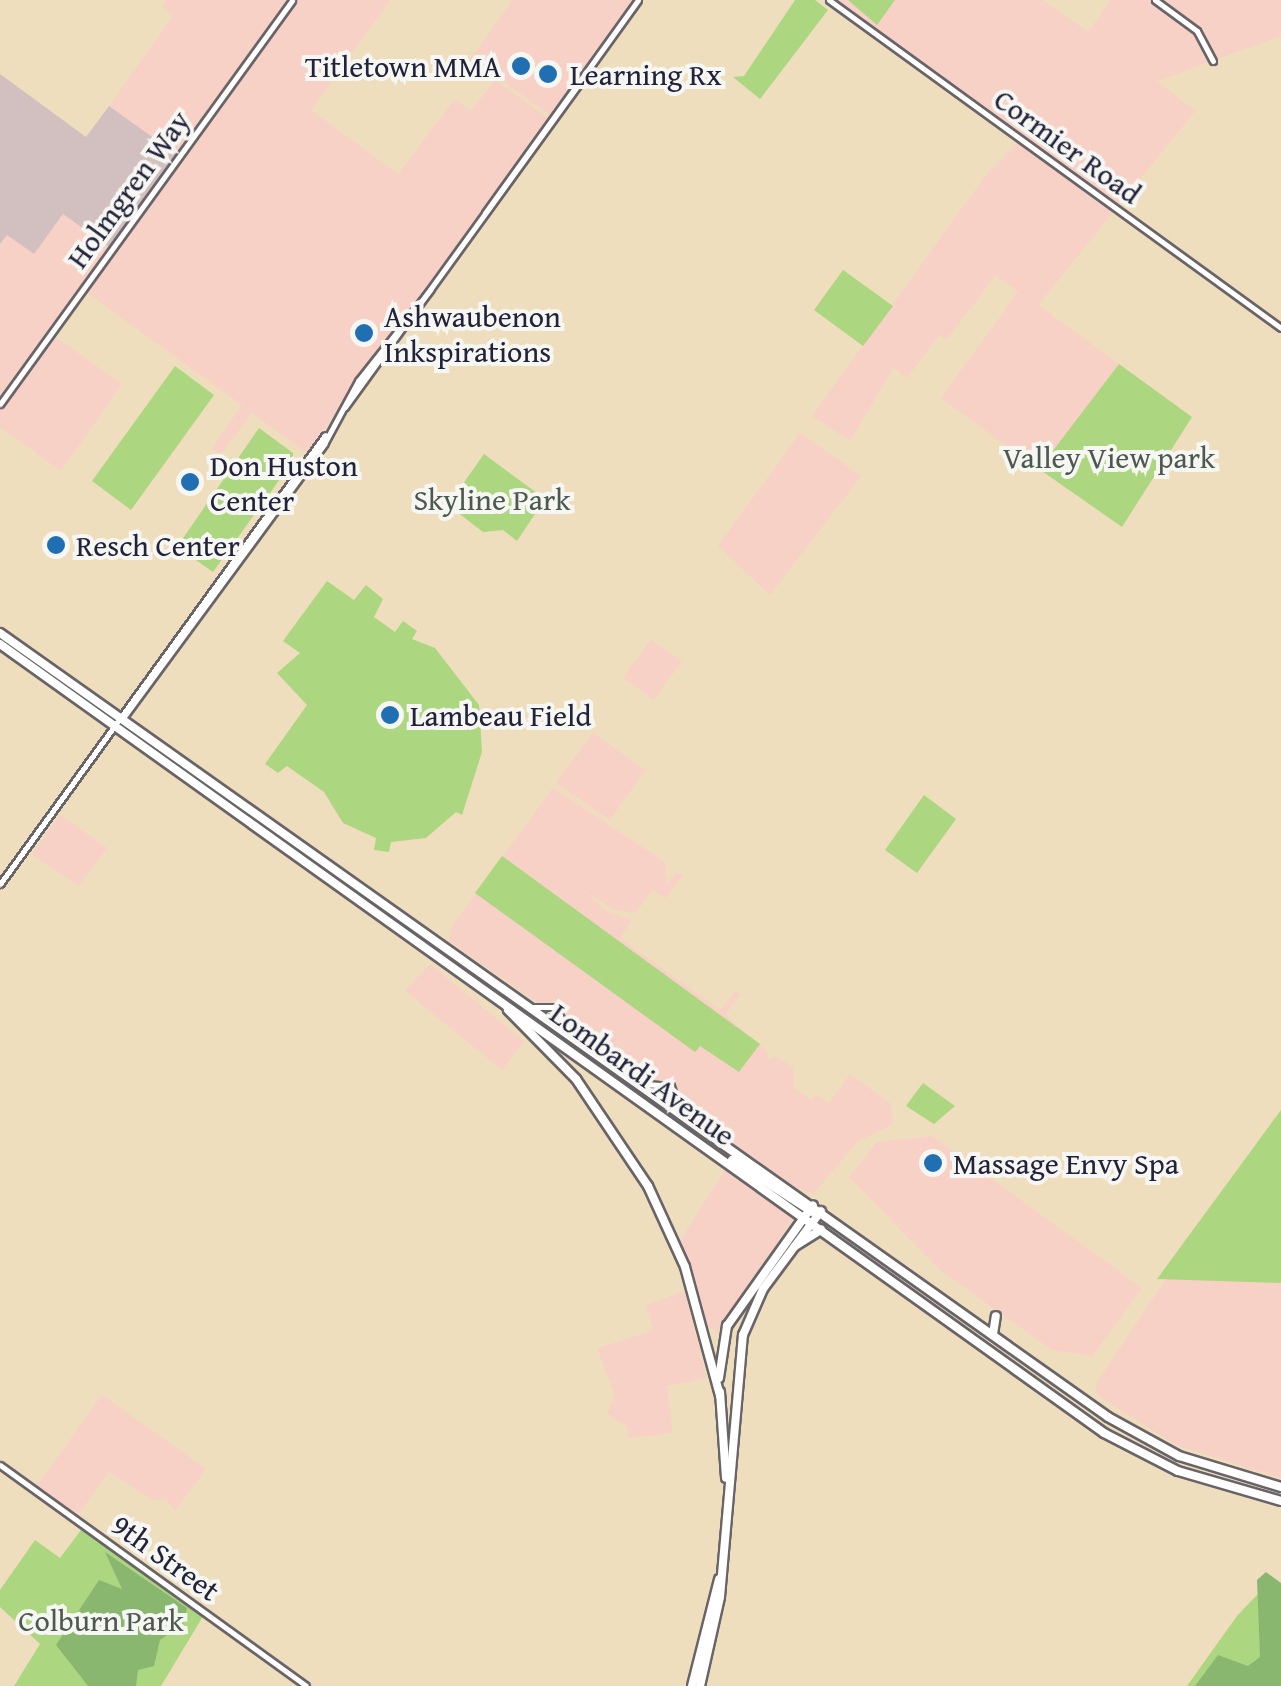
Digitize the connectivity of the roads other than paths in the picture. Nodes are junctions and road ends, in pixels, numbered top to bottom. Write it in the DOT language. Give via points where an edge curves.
graph roads {
  1 [pos="292,0"];
  2 [pos="638,0"];
  3 [pos="829,0"];
  4 [pos="1154,0"];
  5 [pos="1212,61"];
  6 [pos="1281,328"];
  7 [pos="0,404"];
  8 [pos="0,633"];
  9 [pos="0,644"];
  10 [pos="120,719"];
  11 [pos="114,728"];
  12 [pos="0,884"];
  13 [pos="499,999"];
  14 [pos="811,1213"];
  15 [pos="821,1230"];
  16 [pos="791,1248"];
  17 [pos="978,1324"];
  18 [pos="994,1336"];
  19 [pos="720,1396"];
  20 [pos="0,1465"];
  21 [pos="728,1482"];
  22 [pos="1281,1488"];
  23 [pos="1281,1501"];
  24 [pos="721,1574"];
  25 [pos="306,1686"];
  26 [pos="692,1686"];
  27 [pos="700,1686"];
  1 -- 7 [label="street, Holmgren Way"];
  2 -- 10 [label="street"];
  3 -- 6 [label="street, Cormier Road"];
  4 -- 5 [label="street" via="1197,31"];
  8 -- 10 [label="main road, Lombardi Avenue"];
  9 -- 11 [label="main road, Lombardi Avenue"];
  10 -- 11 [label="street"];
  10 -- 14 [label="main road, Lombardi Avenue" via="678,1108"];
  11 -- 12 [label="street"];
  11 -- 13 [label="main road, Lombardi Avenue"];
  13 -- 14 [label="main road, Lombardi Avenue" via="718,1156"];
  13 -- 19 [label="main road" via="576,1078 648,1186 686,1272"];
  14 -- 15 [label="main road, Lombardi Avenue"];
  14 -- 16 [label="main road"];
  14 -- 17 [label="main road, Lombardi Avenue"];
  14 -- 19 [label="main road" via="724,1333"];
  15 -- 16 [label="main road"];
  15 -- 23 [label="main road, Lombardi Avenue" via="1112,1439 1186,1474"];
  16 -- 21 [label="main road" via="744,1332"];
  17 -- 18 [label="main road, Lombardi Avenue"];
  17 -- 18 [label="main road" via="994,1319"];
  18 -- 22 [label="main road, Lombardi Avenue" via="1161,1448"];
  19 -- 21 [label="main road"];
  20 -- 25 [label="street, 9th Street"];
  21 -- 24 [label="main road"];
  24 -- 26 [label="main road"];
  24 -- 27 [label="main road"];
}
